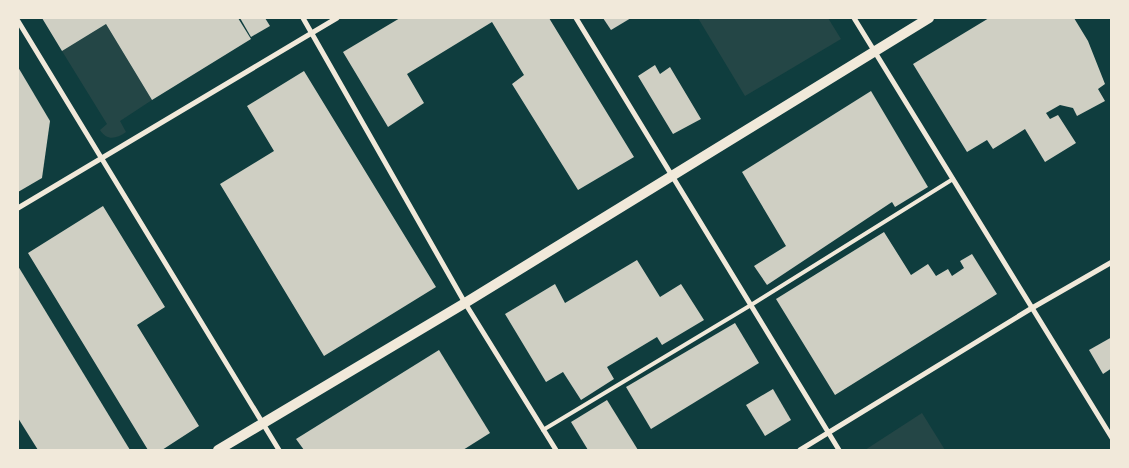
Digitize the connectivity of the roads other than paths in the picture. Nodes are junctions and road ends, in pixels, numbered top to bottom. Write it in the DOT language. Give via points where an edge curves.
graph roads {
  1 [pos="303,18"];
  2 [pos="337,18"];
  3 [pos="576,18"];
  4 [pos="854,18"];
  5 [pos="929,18"];
  6 [pos="18,20"];
  7 [pos="312,32"];
  8 [pos="874,50"];
  9 [pos="101,158"];
  10 [pos="672,174"];
  11 [pos="952,179"];
  12 [pos="18,208"];
  13 [pos="1112,262"];
  14 [pos="466,303"];
  15 [pos="751,304"];
  16 [pos="1032,308"];
  17 [pos="262,423"];
  18 [pos="543,430"];
  19 [pos="828,433"];
  20 [pos="1112,438"];
  21 [pos="218,450"];
  22 [pos="279,450"];
  23 [pos="556,450"];
  24 [pos="800,450"];
  25 [pos="839,450"];
  1 -- 7 [label="street"];
  2 -- 7 [label="street"];
  3 -- 10 [label="street"];
  4 -- 8 [label="street"];
  5 -- 8 [label="main road"];
  6 -- 9 [label="street"];
  7 -- 9 [label="street"];
  7 -- 14 [label="street"];
  8 -- 10 [label="main road"];
  8 -- 11 [label="street"];
  9 -- 12 [label="street"];
  9 -- 17 [label="street"];
  10 -- 14 [label="main road"];
  10 -- 15 [label="street"];
  11 -- 15 [label="lane"];
  11 -- 16 [label="street"];
  13 -- 16 [label="street"];
  14 -- 17 [label="main road"];
  14 -- 18 [label="street"];
  15 -- 18 [label="lane"];
  15 -- 19 [label="street"];
  16 -- 19 [label="street"];
  16 -- 20 [label="street"];
  17 -- 21 [label="main road"];
  17 -- 22 [label="street"];
  18 -- 23 [label="street"];
  19 -- 24 [label="street"];
  19 -- 25 [label="street"];
}
